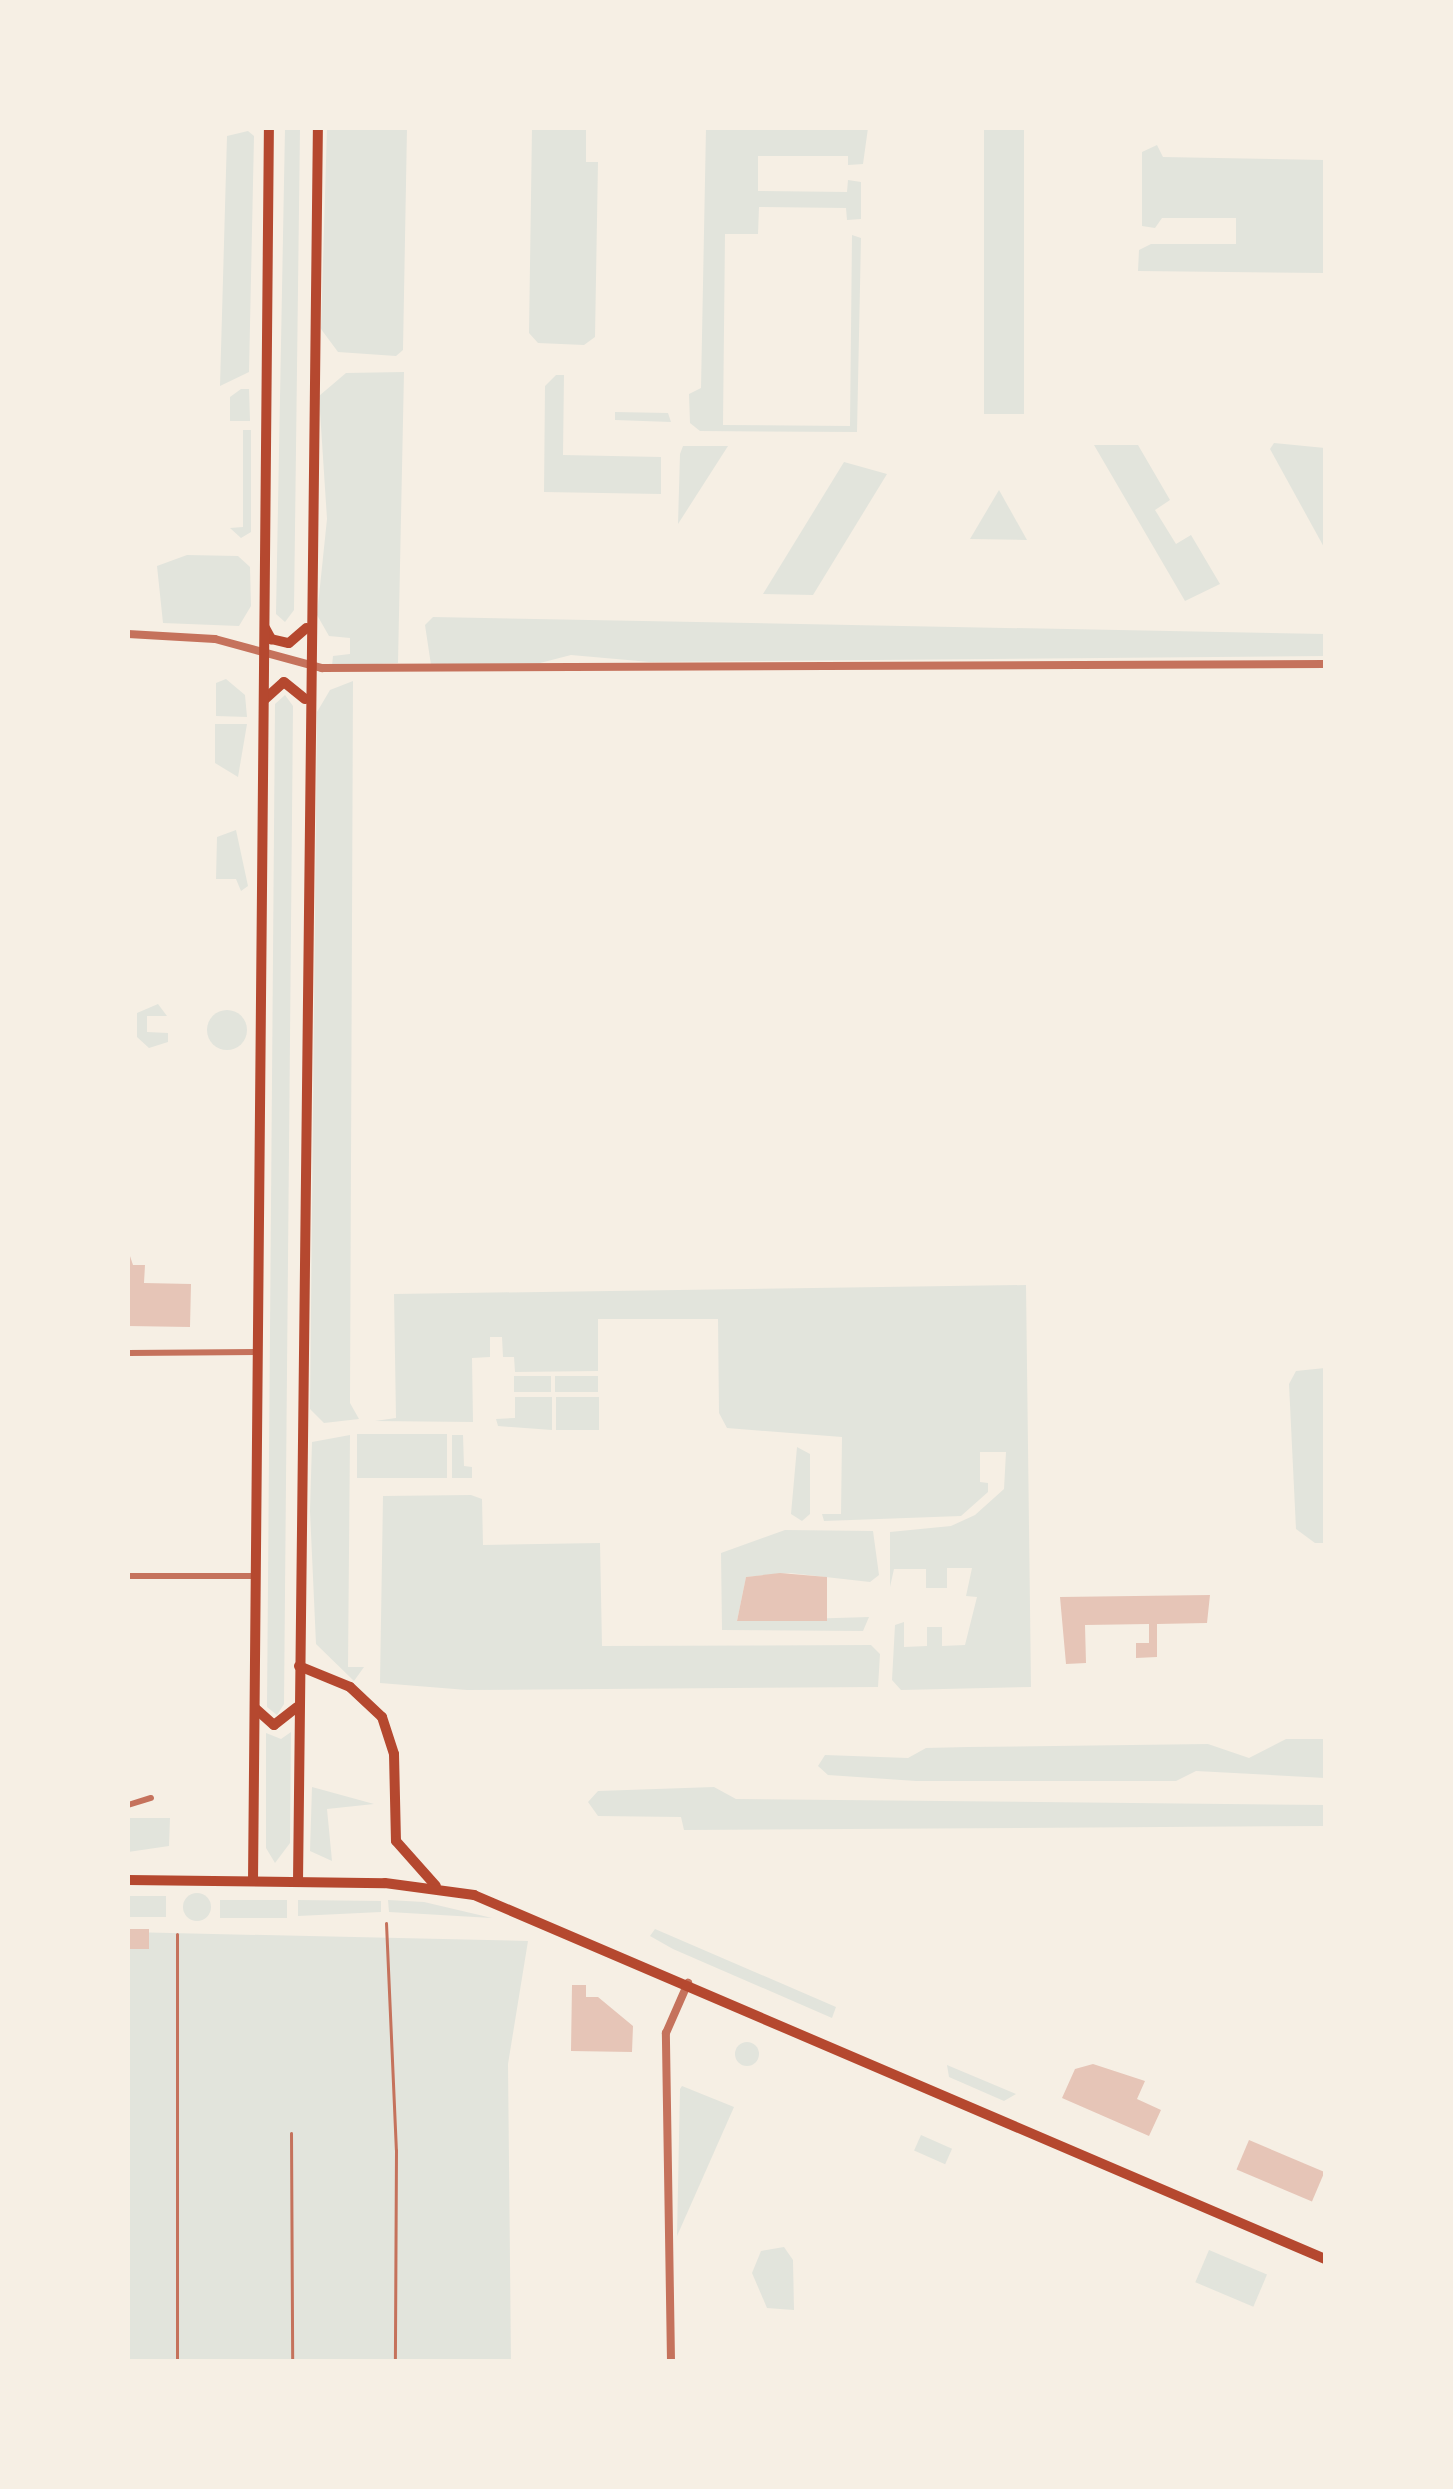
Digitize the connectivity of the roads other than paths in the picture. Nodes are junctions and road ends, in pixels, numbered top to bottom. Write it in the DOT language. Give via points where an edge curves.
graph roads {
  1 [pos="269,128"];
  2 [pos="318,128"];
  3 [pos="263,622"];
  4 [pos="307,624"];
  5 [pos="128,634"];
  6 [pos="263,655"];
  7 [pos="1325,664"];
  8 [pos="307,665"];
  9 [pos="263,705"];
  10 [pos="307,705"];
  11 [pos="257,1352"];
  12 [pos="128,1353"];
  13 [pos="128,1576"];
  14 [pos="255,1576"];
  15 [pos="299,1666"];
  16 [pos="299,1701"];
  17 [pos="254,1704"];
  18 [pos="151,1798"];
  19 [pos="128,1805"];
  20 [pos="128,1880"];
  21 [pos="253,1881"];
  22 [pos="298,1882"];
  23 [pos="437,1887"];
  24 [pos="386,1923"];
  25 [pos="177,1934"];
  26 [pos="688,1982"];
  27 [pos="291,2133"];
  28 [pos="1325,2259"];
  29 [pos="177,2361"];
  30 [pos="292,2361"];
  31 [pos="395,2361"];
  32 [pos="671,2361"];
  1 -- 3 [label="main road"];
  2 -- 4 [label="main road"];
  3 -- 4 [label="main road" via="271,639 289,643"];
  3 -- 6 [label="main road"];
  4 -- 8 [label="main road"];
  5 -- 6 [label="street" via="215,639"];
  6 -- 8 [label="street"];
  6 -- 9 [label="main road"];
  7 -- 8 [label="street"];
  8 -- 10 [label="main road"];
  9 -- 10 [label="main road" via="271,688 284,682 299,688"];
  9 -- 11 [label="main road"];
  10 -- 15 [label="main road"];
  11 -- 12 [label="street"];
  11 -- 14 [label="main road"];
  13 -- 14 [label="street"];
  14 -- 17 [label="main road"];
  15 -- 16 [label="main road"];
  15 -- 23 [label="main road" via="350,1687 382,1717 394,1754 396,1841"];
  16 -- 17 [label="main road" via="289,1720 274,1725"];
  16 -- 22 [label="main road"];
  17 -- 21 [label="main road"];
  18 -- 19 [label="street"];
  20 -- 21 [label="main road"];
  21 -- 22 [label="main road"];
  22 -- 23 [label="main road"];
  23 -- 26 [label="main road" via="505,1906"];
  24 -- 31 [label="lane" via="396,2165"];
  25 -- 29 [label="lane"];
  26 -- 28 [label="main road"];
  26 -- 32 [label="street" via="666,2033"];
  27 -- 30 [label="lane"];
}
